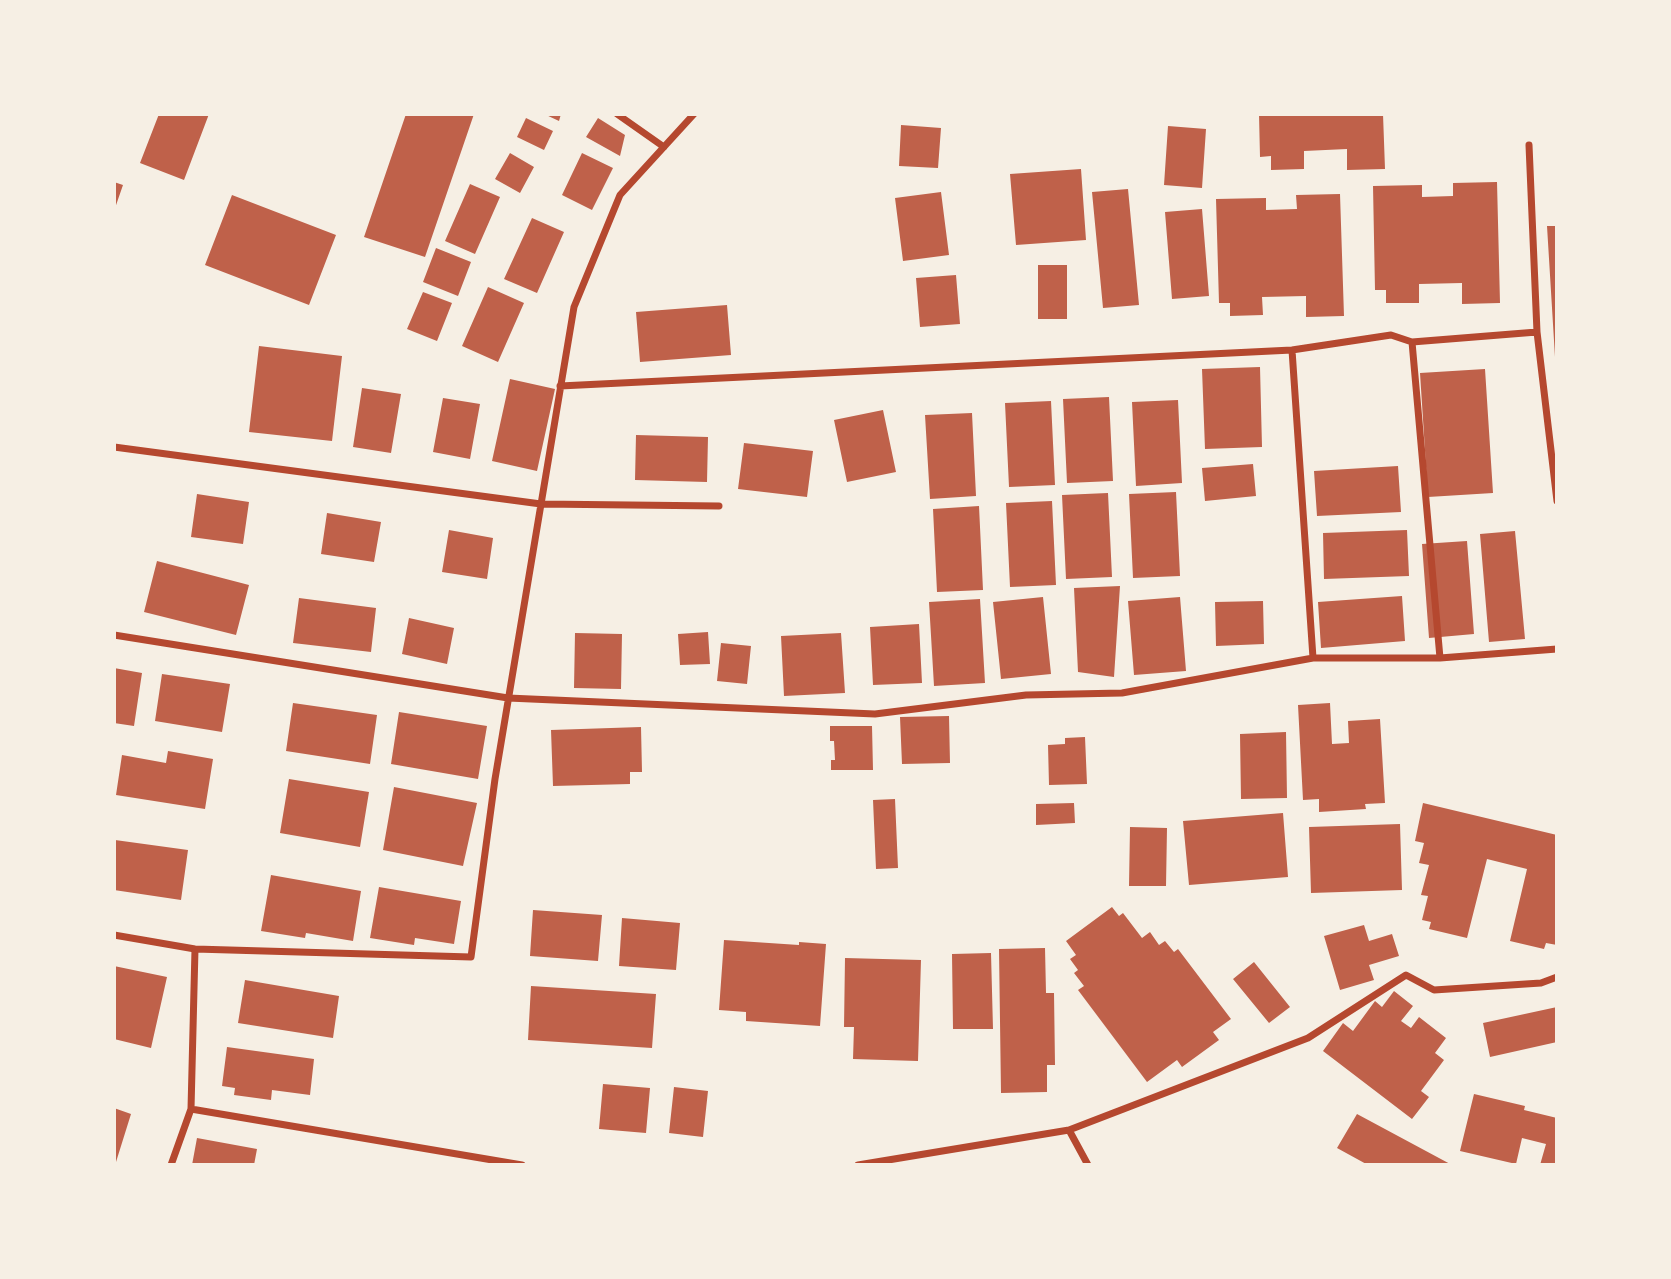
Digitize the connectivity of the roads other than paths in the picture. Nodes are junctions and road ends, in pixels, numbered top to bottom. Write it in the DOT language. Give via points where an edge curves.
graph roads {
  1 [pos="617,114"];
  2 [pos="694,114"];
  3 [pos="1529,145"];
  4 [pos="664,147"];
  5 [pos="1537,332"];
  6 [pos="1412,342"];
  7 [pos="1292,350"];
  8 [pos="560,386"];
  9 [pos="114,447"];
  10 [pos="1557,500"];
  11 [pos="541,504"];
  12 [pos="719,506"];
  13 [pos="114,635"];
  14 [pos="1557,649"];
  15 [pos="1313,658"];
  16 [pos="1440,658"];
  17 [pos="508,698"];
  18 [pos="114,936"];
  19 [pos="195,949"];
  20 [pos="1557,977"];
  21 [pos="191,1109"];
  22 [pos="1069,1130"];
  23 [pos="171,1165"];
  24 [pos="522,1165"];
  25 [pos="858,1165"];
  26 [pos="1088,1165"];
  1 -- 4 [label="street"];
  2 -- 4 [label="street"];
  3 -- 5 [label="street"];
  4 -- 8 [label="street" via="620,195 574,307"];
  5 -- 6 [label="street"];
  5 -- 10 [label="street"];
  6 -- 7 [label="street" via="1391,335"];
  6 -- 16 [label="street"];
  7 -- 8 [label="street"];
  7 -- 15 [label="street"];
  8 -- 11 [label="street"];
  9 -- 11 [label="street"];
  11 -- 12 [label="street"];
  11 -- 17 [label="street"];
  13 -- 17 [label="street"];
  14 -- 16 [label="street"];
  15 -- 16 [label="street"];
  15 -- 17 [label="street" via="1122,693 1026,695 875,714"];
  17 -- 19 [label="street" via="471,957"];
  18 -- 19 [label="street"];
  19 -- 21 [label="street"];
  20 -- 22 [label="street" via="1541,983 1434,990 1406,975 1308,1038"];
  21 -- 23 [label="street"];
  21 -- 24 [label="street"];
  22 -- 25 [label="street"];
  22 -- 26 [label="street"];
}
